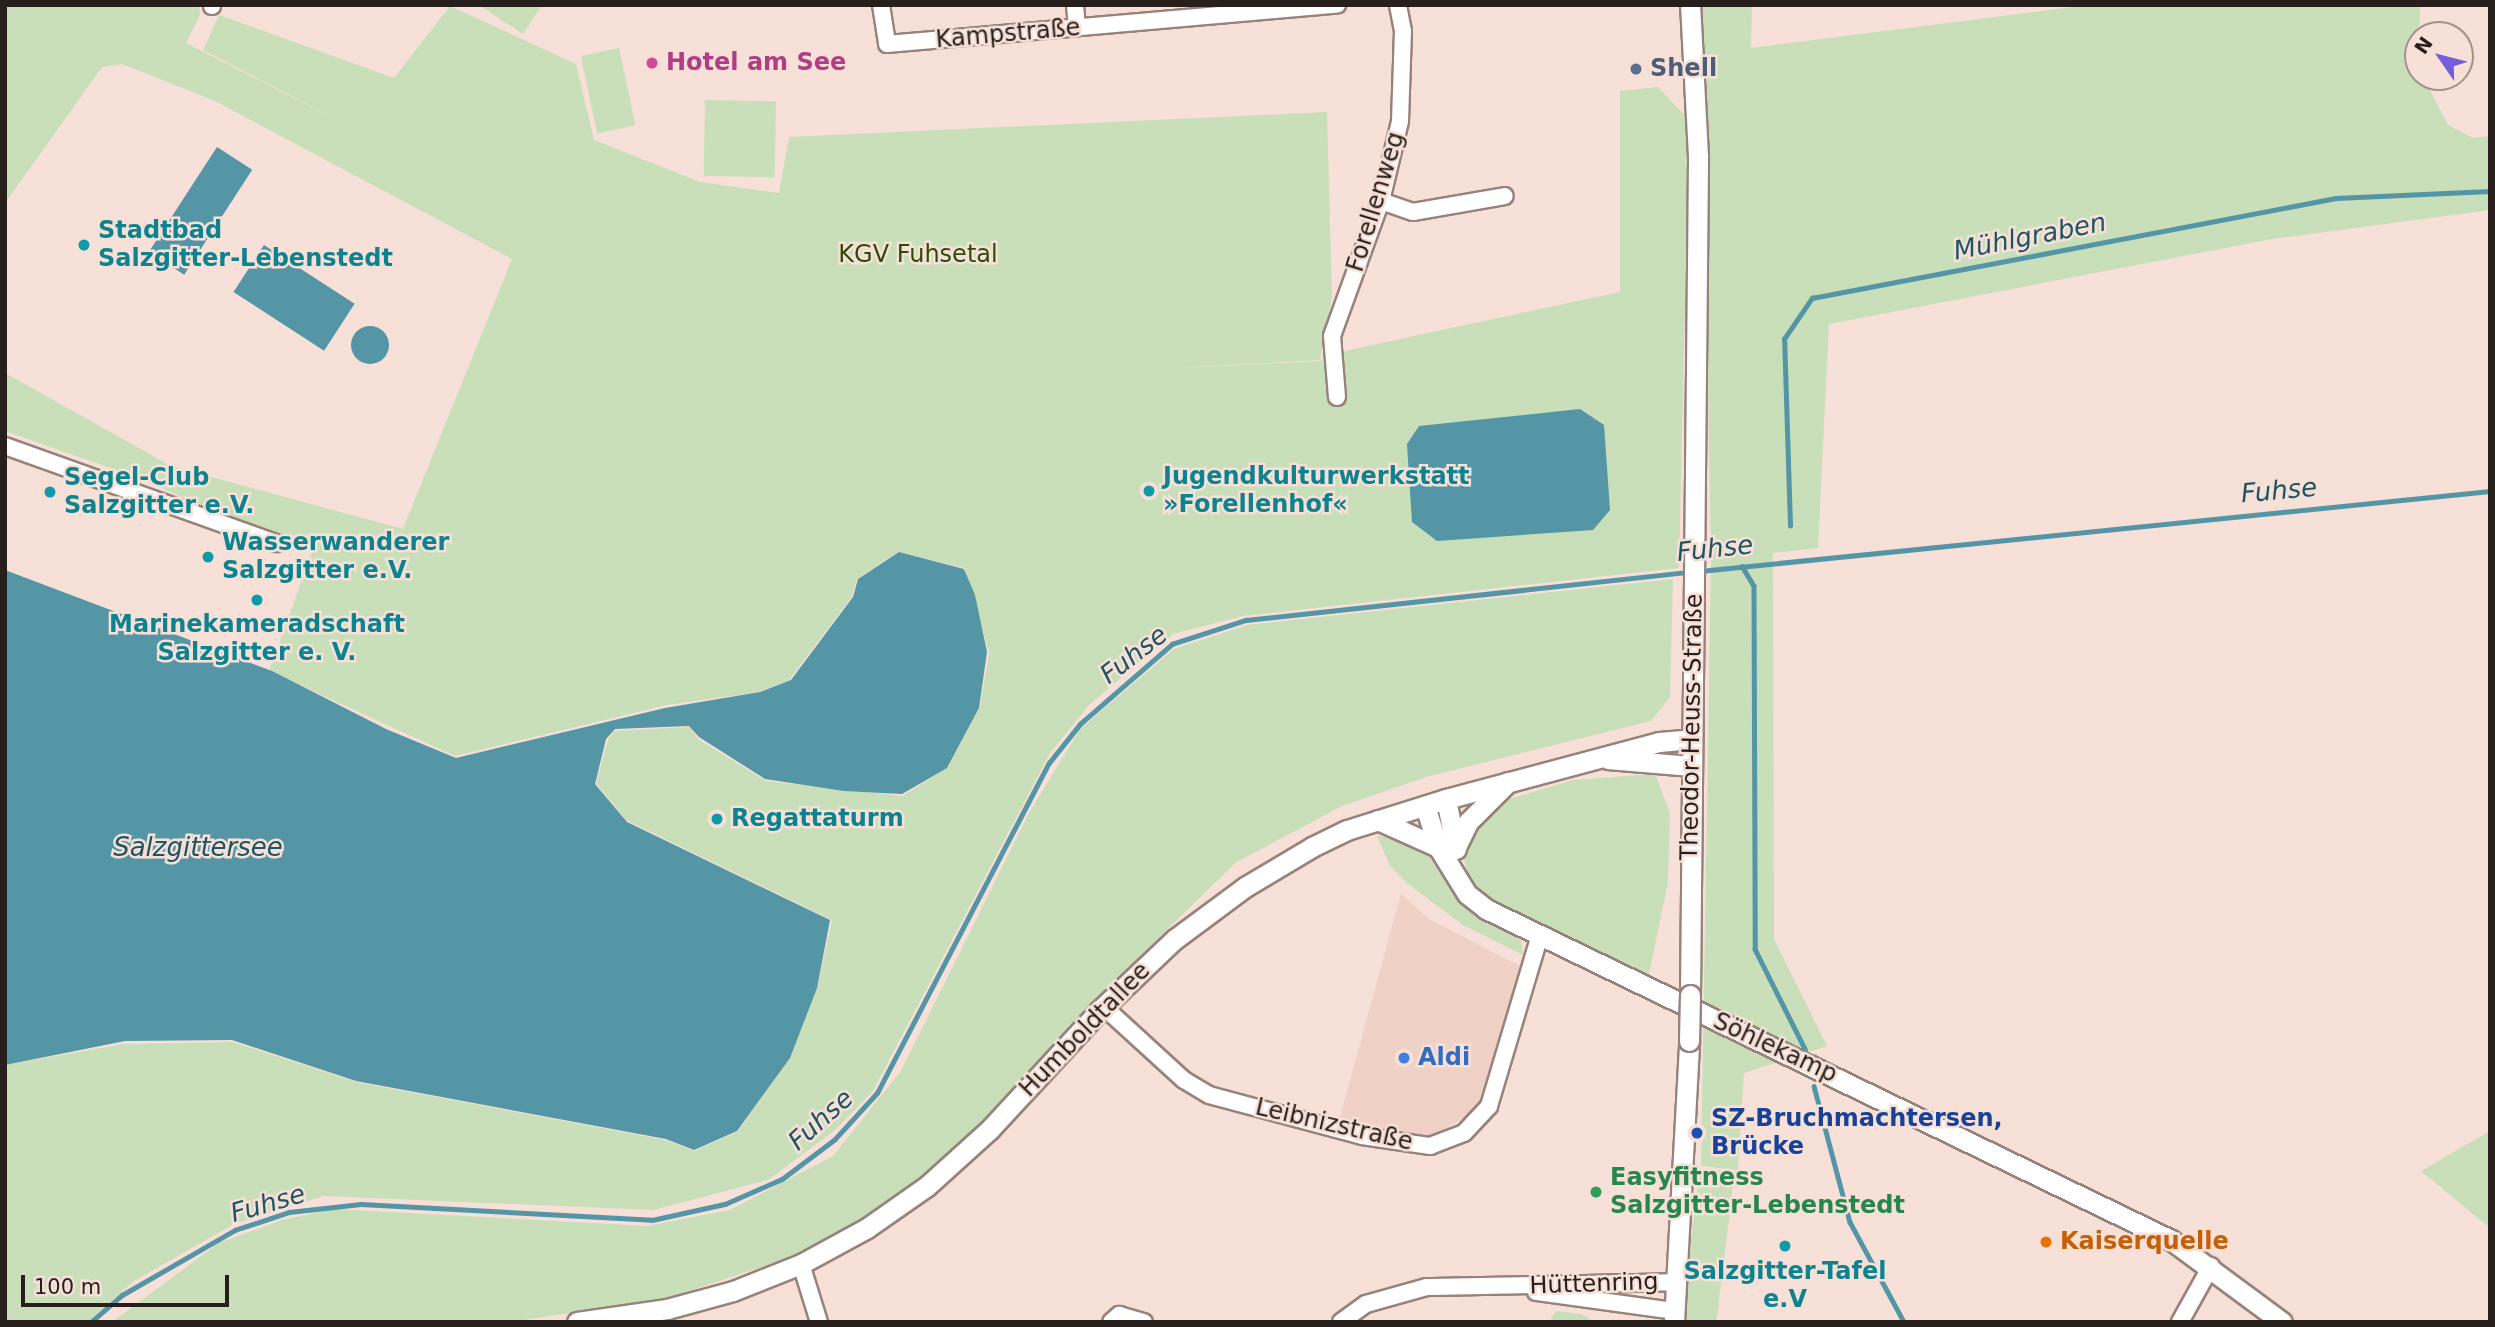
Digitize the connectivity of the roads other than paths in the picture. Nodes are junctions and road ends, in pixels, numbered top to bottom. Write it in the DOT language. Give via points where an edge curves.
graph roads {
  1 [pos="881,5"];
  2 [pos="1075,5"];
  3 [pos="1336,5"];
  4 [pos="1398,5"];
  5 [pos="1690,5"];
  6 [pos="1256,9"];
  7 [pos="1077,27"];
  8 [pos="1505,196"];
  9 [pos="1381,201"];
  10 [pos="1337,397"];
  11 [pos="5,446"];
  12 [pos="276,543"];
  13 [pos="1692,739"];
  14 [pos="1607,759"];
  15 [pos="1691,766"];
  16 [pos="1509,781"];
  17 [pos="1446,799"];
  18 [pos="1425,806"];
  19 [pos="1378,820"];
  20 [pos="1447,847"];
  21 [pos="1540,935"];
  22 [pos="1104,1007"];
  23 [pos="801,1264"];
  24 [pos="2211,1266"];
  25 [pos="1678,1282"];
  26 [pos="1509,1287"];
  27 [pos="1675,1316"];
  28 [pos="577,1322"];
  29 [pos="819,1322"];
  30 [pos="1111,1322"];
  31 [pos="1144,1322"];
  32 [pos="1341,1322"];
  33 [pos="2180,1322"];
  34 [pos="2282,1322"];
  1 -- 7 [label="street, Kampstraße" via="887,44"];
  2 -- 7 [label="street"];
  3 -- 6 [label="street, Kampstraße"];
  4 -- 9 [label="street, Forellenweg" via="1403,31 1400,121"];
  5 -- 13 [label="street, Theodor-Heuss-Straße" via="1698,156"];
  6 -- 7 [label="street, Kampstraße"];
  8 -- 9 [label="street" via="1413,212"];
  9 -- 10 [label="street, Forellenweg" via="1332,336"];
  11 -- 12 [label="street"];
  13 -- 14 [label="street, Humboldtallee" via="1659,742"];
  13 -- 15 [label="street, Theodor-Heuss-Straße"];
  14 -- 15 [label="street, Humboldtallee"];
  14 -- 16 [label="street, Humboldtallee"];
  15 -- 25 [label="street, Theodor-Heuss-Straße, bridge" via="1689,1041"];
  16 -- 17 [label="street, Humboldtallee"];
  16 -- 20 [label="street"];
  17 -- 18 [label="street, Humboldtallee"];
  17 -- 20 [label="street"];
  18 -- 19 [label="street, Humboldtallee"];
  18 -- 20 [label="street, Söhlekamp"];
  19 -- 20 [label="street"];
  19 -- 22 [label="street, Humboldtallee" via="1336,835 1245,887 1175,939"];
  20 -- 21 [label="street, Söhlekamp" via="1454,874 1467,894 1486,909"];
  21 -- 22 [label="street, Leibnizstraße" via="1489,1105 1464,1133 1430,1146 1405,1146 1362,1136 1209,1094 1184,1080"];
  21 -- 24 [label="street, Söhlekamp" via="2105,1207"];
  22 -- 23 [label="street, Humboldtallee" via="990,1129 927,1186 867,1228"];
  23 -- 28 [label="street, Humboldtallee" via="733,1291 667,1309"];
  23 -- 29 [label="street"];
  24 -- 33 [label="street"];
  24 -- 34 [label="street, Söhlekamp"];
  25 -- 26 [label="street, Hüttenring"];
  25 -- 27 [label="street, Theodor-Heuss-Straße"];
  26 -- 27 [label="street, Hüttenring"];
  26 -- 32 [label="street, Hüttenring" via="1427,1287 1397,1293 1366,1304"];
  30 -- 31 [label="street" via="1119,1315"];
}
